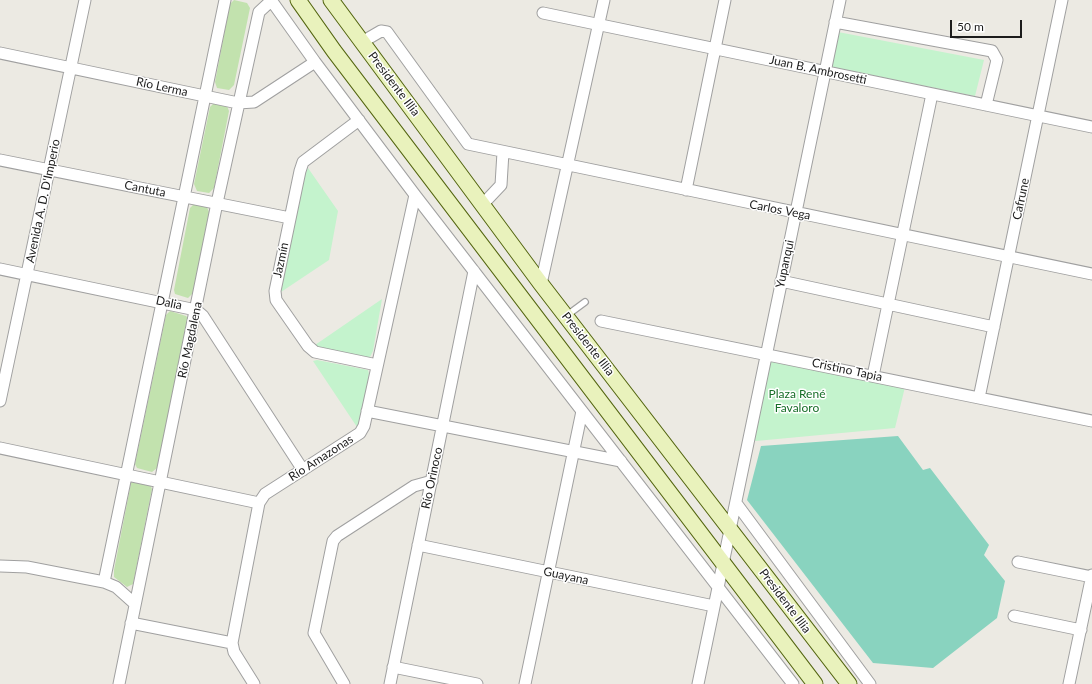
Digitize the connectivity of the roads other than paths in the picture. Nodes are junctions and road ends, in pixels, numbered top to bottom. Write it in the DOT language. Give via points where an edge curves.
graph roads {
  1 [pos="85,0"];
  2 [pos="224,0"];
  3 [pos="271,0"];
  4 [pos="298,0"];
  5 [pos="331,0"];
  6 [pos="604,0"];
  7 [pos="725,0"];
  8 [pos="840,0"];
  9 [pos="1062,0"];
  10 [pos="543,13"];
  11 [pos="835,22"];
  12 [pos="598,24"];
  13 [pos="362,42"];
  14 [pos="715,49"];
  15 [pos="0,53"];
  16 [pos="315,62"];
  17 [pos="71,68"];
  18 [pos="825,72"];
  19 [pos="932,94"];
  20 [pos="205,96"];
  21 [pos="238,103"];
  22 [pos="986,105"];
  23 [pos="1038,116"];
  24 [pos="359,120"];
  25 [pos="1092,127"];
  26 [pos="503,152"];
  27 [pos="0,160"];
  28 [pos="568,166"];
  29 [pos="49,169"];
  30 [pos="686,190"];
  31 [pos="415,195"];
  32 [pos="184,196"];
  33 [pos="217,203"];
  34 [pos="482,204"];
  35 [pos="796,213"];
  36 [pos="290,218"];
  37 [pos="903,234"];
  38 [pos="1009,257"];
  39 [pos="0,269"];
  40 [pos="474,272"];
  41 [pos="1092,274"];
  42 [pos="27,275"];
  43 [pos="781,282"];
  44 [pos="541,284"];
  45 [pos="162,302"];
  46 [pos="585,302"];
  47 [pos="888,304"];
  48 [pos="196,310"];
  49 [pos="566,316"];
  50 [pos="601,321"];
  51 [pos="994,327"];
  52 [pos="766,354"];
  53 [pos="377,366"];
  54 [pos="873,376"];
  55 [pos="979,398"];
  56 [pos="0,401"];
  57 [pos="367,411"];
  58 [pos="582,411"];
  59 [pos="1092,421"];
  60 [pos="443,425"];
  61 [pos="0,448"];
  62 [pos="574,452"];
  63 [pos="621,461"];
  64 [pos="303,470"];
  65 [pos="126,474"];
  66 [pos="160,481"];
  67 [pos="432,481"];
  68 [pos="259,503"];
  69 [pos="736,503"];
  70 [pos="730,528"];
  71 [pos="418,545"];
  72 [pos="1018,562"];
  73 [pos="722,563"];
  74 [pos="0,566"];
  75 [pos="548,572"];
  76 [pos="1092,576"];
  77 [pos="104,582"];
  78 [pos="718,587"];
  79 [pos="135,604"];
  80 [pos="714,606"];
  81 [pos="1014,616"];
  82 [pos="131,623"];
  83 [pos="1080,630"];
  84 [pos="232,643"];
  85 [pos="393,667"];
  86 [pos="859,670"];
  87 [pos="848,682"];
  88 [pos="119,684"];
  89 [pos="254,684"];
  90 [pos="344,684"];
  91 [pos="390,684"];
  92 [pos="477,684"];
  93 [pos="525,684"];
  94 [pos="698,684"];
  95 [pos="793,684"];
  96 [pos="815,684"];
  97 [pos="870,684"];
  98 [pos="1069,684"];
  1 -- 17 [label="street, Avenida A. D. D'Imperio"];
  2 -- 20 [label="street"];
  3 -- 16 [label="street"];
  3 -- 21 [label="street, Río Magdalena" via="259,12"];
  4 -- 73 [label="main road" via="339,58"];
  5 -- 13 [label="main road, Presidente Illia"];
  6 -- 12 [label="street"];
  7 -- 14 [label="street"];
  8 -- 11 [label="street, Yupanqui"];
  9 -- 23 [label="street, Cafrune"];
  10 -- 12 [label="street, Juan B. Ambrosetti"];
  11 -- 18 [label="street, Yupanqui"];
  11 -- 22 [label="street" via="992,51 997,60"];
  12 -- 14 [label="street, Juan B. Ambrosetti"];
  12 -- 28 [label="street"];
  13 -- 26 [label="street, Carlos Vega" via="381,31 387,32 468,144"];
  13 -- 34 [label="main road, Presidente Illia"];
  14 -- 18 [label="street, Juan B. Ambrosetti"];
  14 -- 30 [label="street"];
  15 -- 17 [label="street, Río Lerma"];
  16 -- 21 [label="street, Río Lerma" via="254,102"];
  16 -- 24 [label="street"];
  17 -- 20 [label="street, Río Lerma"];
  17 -- 29 [label="street, Avenida A. D. D'Imperio"];
  18 -- 19 [label="street, Juan B. Ambrosetti"];
  18 -- 35 [label="street, Yupanqui"];
  19 -- 22 [label="street, Juan B. Ambrosetti"];
  19 -- 37 [label="street"];
  20 -- 21 [label="street, Río Lerma"];
  20 -- 32 [label="street"];
  21 -- 33 [label="street, Río Magdalena"];
  22 -- 23 [label="street, Juan B. Ambrosetti"];
  23 -- 25 [label="street, Juan B. Ambrosetti"];
  23 -- 38 [label="street, Cafrune"];
  24 -- 31 [label="street"];
  24 -- 36 [label="street, Jazmín" via="303,162"];
  26 -- 28 [label="street, Carlos Vega"];
  26 -- 34 [label="street" via="500,185"];
  27 -- 29 [label="street, Cantuta"];
  28 -- 30 [label="street, Carlos Vega"];
  28 -- 44 [label="street"];
  29 -- 32 [label="street, Cantuta"];
  29 -- 42 [label="street, Avenida A. D. D'Imperio"];
  30 -- 35 [label="street, Carlos Vega"];
  31 -- 40 [label="street"];
  31 -- 53 [label="street, Río Amazonas"];
  32 -- 33 [label="street, Cantuta"];
  32 -- 45 [label="street"];
  33 -- 36 [label="street, Cantuta"];
  33 -- 48 [label="street, Río Magdalena"];
  34 -- 44 [label="main road, Presidente Illia"];
  35 -- 37 [label="street, Carlos Vega"];
  35 -- 43 [label="street, Yupanqui"];
  36 -- 53 [label="street, Jazmín" via="275,291 276,300 315,352"];
  37 -- 38 [label="street, Carlos Vega"];
  37 -- 47 [label="street"];
  38 -- 41 [label="street, Carlos Vega"];
  38 -- 51 [label="street, Cafrune"];
  39 -- 42 [label="street, Dalia"];
  40 -- 58 [label="street"];
  40 -- 60 [label="street, Río Orinoco"];
  42 -- 45 [label="street, Dalia"];
  42 -- 56 [label="street, Avenida A. D. D'Imperio"];
  43 -- 47 [label="street"];
  43 -- 52 [label="street, Yupanqui"];
  44 -- 49 [label="main road, Presidente Illia"];
  45 -- 48 [label="street, Dalia"];
  45 -- 65 [label="street"];
  46 -- 49 [label="lane"];
  47 -- 51 [label="street"];
  47 -- 54 [label="street"];
  48 -- 64 [label="street, Dalia" via="203,316"];
  48 -- 66 [label="street, Río Magdalena"];
  49 -- 70 [label="main road, Presidente Illia"];
  50 -- 52 [label="street, Cristino Tapia"];
  51 -- 55 [label="street, Cafrune"];
  52 -- 54 [label="street, Cristino Tapia"];
  52 -- 69 [label="street, Yupanqui"];
  53 -- 57 [label="street, Río Amazonas"];
  54 -- 55 [label="street, Cristino Tapia"];
  55 -- 59 [label="street, Cristino Tapia"];
  57 -- 60 [label="street"];
  57 -- 64 [label="street, Río Amazonas" via="360,433"];
  58 -- 62 [label="street"];
  58 -- 63 [label="street"];
  60 -- 62 [label="street"];
  60 -- 67 [label="street, Río Orinoco"];
  61 -- 65 [label="street"];
  62 -- 63 [label="street"];
  62 -- 75 [label="street"];
  63 -- 78 [label="street"];
  64 -- 68 [label="street, Río Amazonas" via="265,494"];
  65 -- 66 [label="street"];
  65 -- 77 [label="street"];
  66 -- 68 [label="street"];
  66 -- 79 [label="street, Río Magdalena"];
  67 -- 71 [label="street, Río Orinoco"];
  67 -- 90 [label="street" via="414,486 333,541 314,633"];
  68 -- 84 [label="street"];
  69 -- 70 [label="street, Yupanqui"];
  69 -- 86 [label="street"];
  70 -- 73 [label="street, Yupanqui"];
  70 -- 87 [label="main road, Presidente Illia"];
  71 -- 75 [label="street, Guayana"];
  71 -- 85 [label="street, Río Orinoco"];
  72 -- 76 [label="street"];
  73 -- 78 [label="street, Yupanqui"];
  73 -- 96 [label="main road"];
  74 -- 77 [label="street" via="27,567"];
  75 -- 80 [label="street, Guayana"];
  75 -- 93 [label="street"];
  76 -- 83 [label="street"];
  77 -- 79 [label="street" via="116,587"];
  78 -- 80 [label="street, Yupanqui"];
  78 -- 95 [label="street"];
  79 -- 82 [label="street, Río Magdalena"];
  80 -- 94 [label="street, Yupanqui"];
  81 -- 83 [label="street"];
  82 -- 84 [label="street"];
  82 -- 88 [label="street, Río Magdalena"];
  83 -- 98 [label="street"];
  84 -- 89 [label="street" via="234,652"];
  85 -- 91 [label="street, Río Orinoco"];
  85 -- 92 [label="street"];
  86 -- 87 [label="street"];
  86 -- 97 [label="street"];
}
